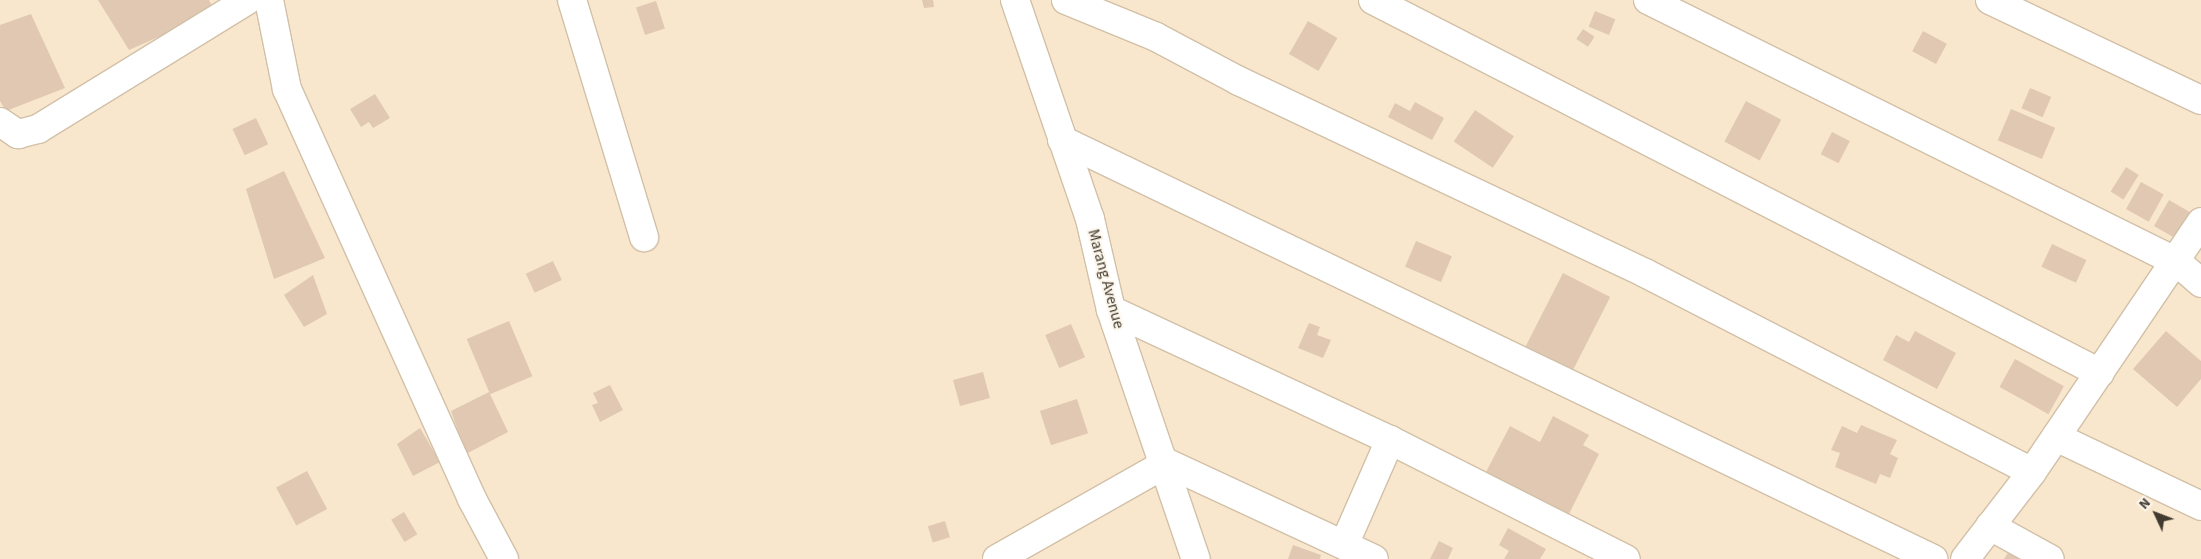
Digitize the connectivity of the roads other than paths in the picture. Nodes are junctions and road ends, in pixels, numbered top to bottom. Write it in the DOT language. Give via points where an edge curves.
graph roads {
  1 [pos="248,0"];
  2 [pos="269,0"];
  3 [pos="572,0"];
  4 [pos="1015,0"];
  5 [pos="1066,0"];
  6 [pos="1374,0"];
  7 [pos="1648,0"];
  8 [pos="1990,0"];
  9 [pos="2201,100"];
  10 [pos="0,122"];
  11 [pos="1062,140"];
  12 [pos="2201,222"];
  13 [pos="644,237"];
  14 [pos="2177,262"];
  15 [pos="2201,283"];
  16 [pos="1111,310"];
  17 [pos="2100,373"];
  18 [pos="2056,436"];
  19 [pos="1390,440"];
  20 [pos="1166,463"];
  21 [pos="2032,472"];
  22 [pos="2201,506"];
  23 [pos="1990,526"];
  24 [pos="1344,545"];
  25 [pos="504,559"];
  26 [pos="997,559"];
  27 [pos="1196,559"];
  28 [pos="1374,559"];
  29 [pos="1626,559"];
  30 [pos="1933,559"];
  31 [pos="1966,559"];
  32 [pos="2050,559"];
  1 -- 10 [label="street" via="38,129 18,134"];
  2 -- 25 [label="street" via="287,89 472,499"];
  3 -- 13 [label="street"];
  4 -- 11 [label="street, Marang Avenue"];
  5 -- 21 [label="street" via="1156,37 1238,81 1645,273"];
  6 -- 17 [label="street"];
  7 -- 14 [label="street"];
  8 -- 9 [label="street"];
  11 -- 16 [label="street, Marang Avenue" via="1090,219"];
  11 -- 30 [label="street"];
  12 -- 14 [label="street"];
  14 -- 15 [label="street"];
  14 -- 17 [label="street"];
  16 -- 19 [label="street"];
  16 -- 20 [label="street, Marang Avenue"];
  17 -- 18 [label="street"];
  18 -- 21 [label="street"];
  18 -- 22 [label="street"];
  19 -- 24 [label="street"];
  19 -- 29 [label="street"];
  20 -- 24 [label="street"];
  20 -- 26 [label="street"];
  20 -- 27 [label="street, Marang Avenue"];
  21 -- 23 [label="street"];
  23 -- 31 [label="street"];
  23 -- 32 [label="street"];
  24 -- 28 [label="street"];
}
